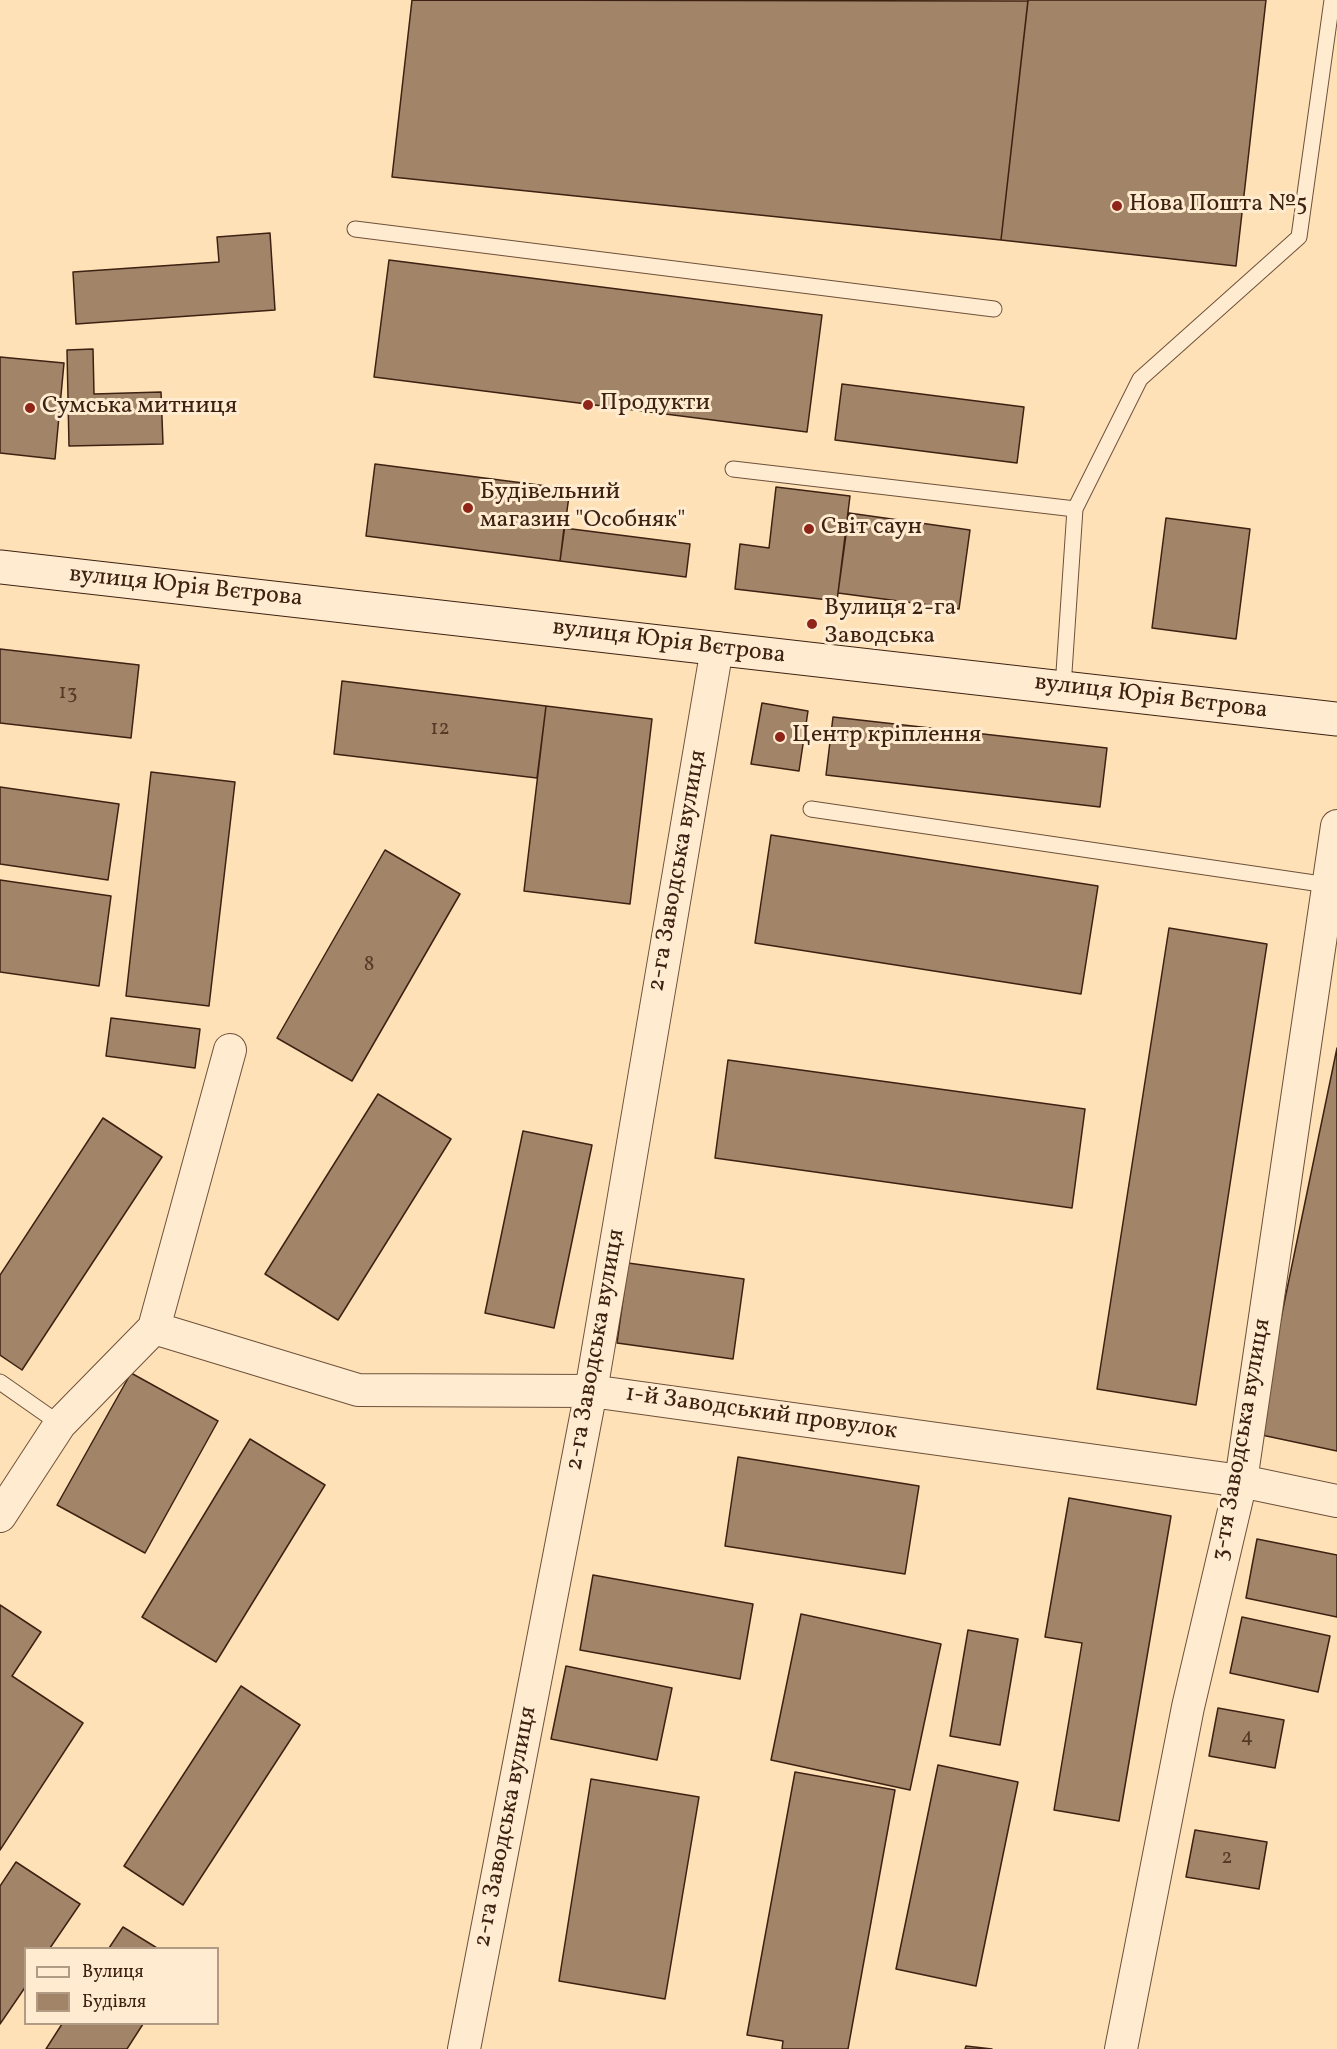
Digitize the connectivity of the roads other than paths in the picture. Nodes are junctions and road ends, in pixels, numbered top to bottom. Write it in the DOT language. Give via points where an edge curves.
graph roads {
  1 [pos="1332,0"];
  2 [pos="355,229"];
  3 [pos="994,309"];
  4 [pos="733,469"];
  5 [pos="1076,509"];
  6 [pos="0,567"];
  7 [pos="717,648"];
  8 [pos="1064,687"];
  9 [pos="1337,719"];
  10 [pos="811,809"];
  11 [pos="1337,826"];
  12 [pos="1328,885"];
  13 [pos="230,1050"];
  14 [pos="154,1328"];
  15 [pos="0,1382"];
  16 [pos="591,1391"];
  17 [pos="60,1424"];
  18 [pos="1241,1481"];
  19 [pos="1337,1501"];
  20 [pos="0,1516"];
  21 [pos="464,2049"];
  22 [pos="1121,2049"];
  1 -- 5 [label="lane" via="1299,237 1140,379"];
  2 -- 3 [label="lane"];
  4 -- 5 [label="lane"];
  5 -- 8 [label="lane"];
  6 -- 7 [label="street, вулиця Юрія Вєтрова"];
  7 -- 8 [label="street, вулиця Юрія Вєтрова"];
  7 -- 16 [label="street, 2-га Заводська вулиця"];
  8 -- 9 [label="street, вулиця Юрія Вєтрова"];
  10 -- 12 [label="lane"];
  11 -- 12 [label="street, 3-тя Заводська вулиця"];
  12 -- 18 [label="street, 3-тя Заводська вулиця"];
  13 -- 14 [label="street"];
  14 -- 16 [label="street, 1-й Заводський провулок" via="358,1390"];
  14 -- 17 [label="street"];
  15 -- 17 [label="lane"];
  16 -- 18 [label="street, 1-й Заводський провулок"];
  16 -- 21 [label="street, 2-га Заводська вулиця"];
  17 -- 20 [label="street"];
  18 -- 19 [label="street, 1-й Заводський провулок"];
  18 -- 22 [label="street, 3-тя Заводська вулиця" via="1188,1707"];
}
